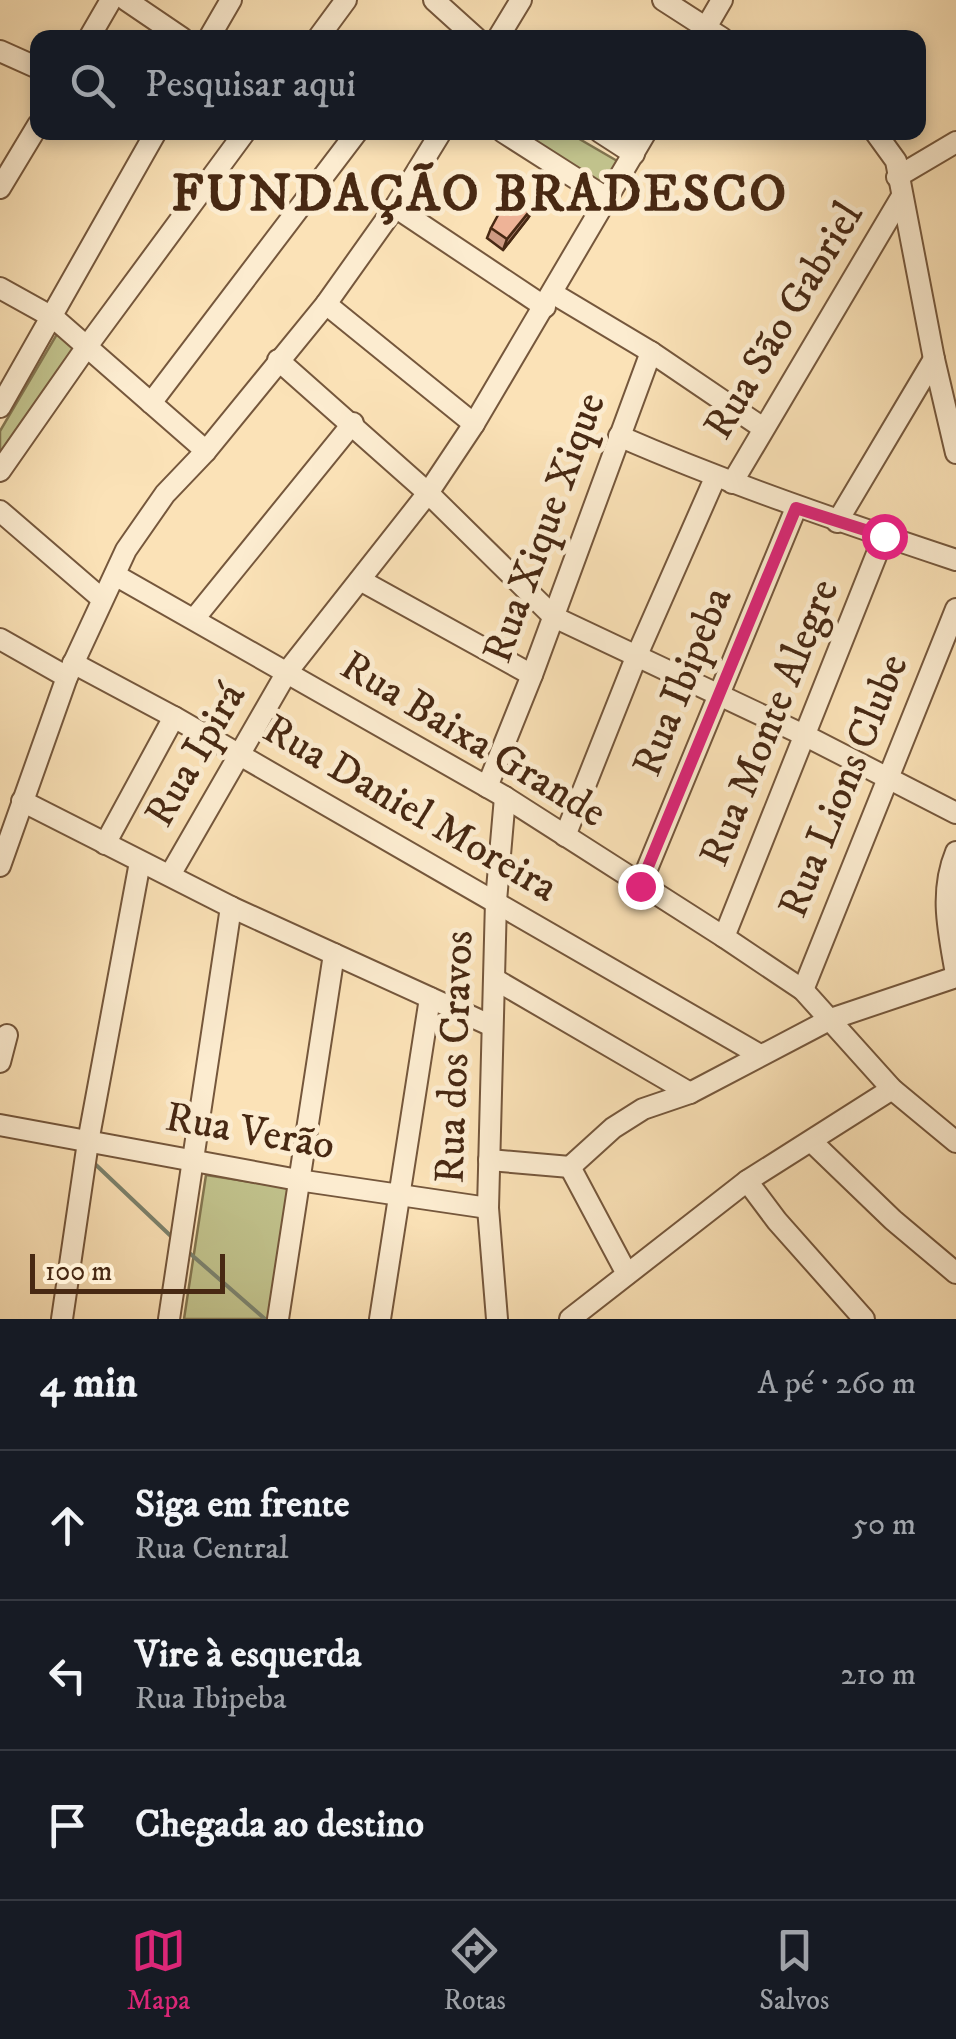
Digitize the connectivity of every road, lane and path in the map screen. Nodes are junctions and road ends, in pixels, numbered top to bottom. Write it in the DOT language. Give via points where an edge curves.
graph roads {
  1 [pos="112,0"];
  2 [pos="126,0"];
  3 [pos="231,0"];
  4 [pos="346,0"];
  5 [pos="434,0"];
  6 [pos="520,0"];
  7 [pos="663,0"];
  8 [pos="722,0"];
  9 [pos="94,30"];
  10 [pos="170,30"];
  11 [pos="214,30"];
  12 [pos="324,30"];
  13 [pos="467,30"];
  14 [pos="503,30"];
  15 [pos="704,30"];
  16 [pos="711,30"];
  17 [pos="0,50"];
  18 [pos="30,64"];
  19 [pos="30,138"];
  20 [pos="152,140"];
  21 [pos="239,140"];
  22 [pos="351,140"];
  23 [pos="429,140"];
  24 [pos="516,140"];
  25 [pos="612,140"];
  26 [pos="642,140"];
  27 [pos="881,140"];
  28 [pos="956,144"];
  29 [pos="634,154"];
  30 [pos="900,187"];
  31 [pos="0,188"];
  32 [pos="608,199"];
  33 [pos="394,207"];
  34 [pos="0,288"];
  35 [pos="550,301"];
  36 [pos="326,304"];
  37 [pos="54,318"];
  38 [pos="88,345"];
  39 [pos="651,352"];
  40 [pos="934,359"];
  41 [pos="278,360"];
  42 [pos="152,403"];
  43 [pos="0,407"];
  44 [pos="353,424"];
  45 [pos="474,424"];
  46 [pos="763,428"];
  47 [pos="619,436"];
  48 [pos="206,451"];
  49 [pos="956,454"];
  50 [pos="0,471"];
  51 [pos="724,481"];
  52 [pos="428,493"];
  53 [pos="796,508"];
  54 [pos="0,511"];
  55 [pos="837,522"];
  56 [pos="884,536"];
  57 [pos="956,560"];
  58 [pos="114,575"];
  59 [pos="360,580"];
  60 [pos="102,599"];
  61 [pos="956,609"];
  62 [pos="554,616"];
  63 [pos="194,619"];
  64 [pos="0,639"];
  65 [pos="637,655"];
  66 [pos="70,670"];
  67 [pos="287,672"];
  68 [pos="532,675"];
  69 [pos="719,694"];
  70 [pos="174,717"];
  71 [pos="806,736"];
  72 [pos="240,756"];
  73 [pos="886,778"];
  74 [pos="496,792"];
  75 [pos="22,801"];
  76 [pos="956,813"];
  77 [pos="566,836"];
  78 [pos="105,844"];
  79 [pos="956,852"];
  80 [pos="140,862"];
  81 [pos="0,866"];
  82 [pos="170,876"];
  83 [pos="640,886"];
  84 [pos="496,901"];
  85 [pos="232,907"];
  86 [pos="724,937"];
  87 [pos="334,954"];
  88 [pos="956,976"];
  89 [pos="496,980"];
  90 [pos="803,990"];
  91 [pos="430,998"];
  92 [pos="831,1020"];
  93 [pos="492,1026"];
  94 [pos="6,1035"];
  95 [pos="760,1054"];
  96 [pos="0,1062"];
  97 [pos="892,1089"];
  98 [pos="690,1093"];
  99 [pos="0,1125"];
  100 [pos="88,1142"];
  101 [pos="812,1142"];
  102 [pos="956,1142"];
  103 [pos="195,1159"];
  104 [pos="489,1160"];
  105 [pos="570,1167"];
  106 [pos="298,1180"];
  107 [pos="747,1181"];
  108 [pos="397,1196"];
  109 [pos="488,1208"];
  110 [pos="956,1272"];
  111 [pos="626,1274"];
  112 [pos="278,1316"];
  113 [pos="62,1319"];
  114 [pos="169,1319"];
  115 [pos="380,1319"];
  116 [pos="497,1319"];
  117 [pos="570,1319"];
  118 [pos="864,1319"];
  1 -- 9 [label="street"];
  2 -- 10 [label="street"];
  3 -- 11 [label="street"];
  4 -- 12 [label="street"];
  5 -- 13 [label="street"];
  6 -- 14 [label="street"];
  7 -- 15 [label="street"];
  8 -- 16 [label="street"];
  17 -- 18 [label="street"];
  19 -- 31 [label="street"];
  20 -- 37 [label="street"];
  21 -- 38 [label="street"];
  22 -- 42 [label="street"];
  23 -- 33 [label="street"];
  24 -- 32 [label="street"];
  25 -- 29 [label="street"];
  26 -- 29 [label="street, Rua Ipirá"];
  27 -- 30 [label="street" via="896,162"];
  28 -- 30 [label="street"];
  29 -- 32 [label="street, Rua Ipirá"];
  30 -- 40 [label="street"];
  30 -- 46 [label="street, Rua São Gabriel"];
  32 -- 35 [label="street, Rua Ipirá"];
  33 -- 35 [label="street"];
  33 -- 36 [label="street"];
  34 -- 37 [label="street"];
  35 -- 39 [label="street"];
  35 -- 45 [label="street, Rua Ipirá"];
  36 -- 41 [label="street"];
  36 -- 45 [label="street"];
  37 -- 38 [label="street"];
  37 -- 43 [label="street"];
  38 -- 42 [label="street"];
  38 -- 50 [label="street"];
  39 -- 46 [label="street"];
  39 -- 47 [label="street, Rua Xique Xique"];
  40 -- 49 [label="street"];
  40 -- 55 [label="street"];
  41 -- 44 [label="street"];
  41 -- 48 [label="street"];
  42 -- 48 [label="street"];
  44 -- 52 [label="street"];
  44 -- 63 [label="street"];
  45 -- 52 [label="street, Rua Ipirá"];
  46 -- 51 [label="street, Rua São Gabriel"];
  47 -- 51 [label="street"];
  47 -- 62 [label="street, Rua Xique Xique"];
  48 -- 58 [label="street" via="143,522"];
  51 -- 53 [label="street"];
  51 -- 65 [label="street, Rua São Gabriel"];
  52 -- 59 [label="street, Rua Ipirá"];
  52 -- 62 [label="street"];
  53 -- 55 [label="street"];
  53 -- 69 [label="street, Rua Ibipeba"];
  54 -- 60 [label="street"];
  55 -- 56 [label="street"];
  56 -- 57 [label="street"];
  56 -- 71 [label="street, Rua Monte Alegre"];
  58 -- 60 [label="street"];
  58 -- 63 [label="street, Rua Baixa Grande"];
  59 -- 67 [label="street, Rua Ipirá"];
  59 -- 68 [label="street"];
  60 -- 66 [label="street"];
  61 -- 73 [label="street, Rua Lions Clube"];
  62 -- 65 [label="street"];
  62 -- 68 [label="street, Rua Xique Xique"];
  63 -- 67 [label="street, Rua Baixa Grande"];
  64 -- 66 [label="street, Rua Daniel Moreira"];
  65 -- 69 [label="street"];
  65 -- 77 [label="street, Rua São Gabriel"];
  66 -- 70 [label="street, Rua Daniel Moreira"];
  66 -- 75 [label="street"];
  67 -- 72 [label="street, Rua Ipirá"];
  67 -- 74 [label="street, Rua Baixa Grande"];
  68 -- 74 [label="street, Rua Xique Xique"];
  69 -- 71 [label="street"];
  69 -- 83 [label="street, Rua Ibipeba"];
  70 -- 72 [label="street, Rua Daniel Moreira"];
  70 -- 78 [label="street"];
  71 -- 73 [label="street"];
  71 -- 86 [label="street, Rua Monte Alegre"];
  72 -- 82 [label="street, Rua Ipirá"];
  72 -- 84 [label="street, Rua Daniel Moreira"];
  73 -- 76 [label="street"];
  73 -- 90 [label="street, Rua Lions Clube"];
  74 -- 77 [label="street, Rua Baixa Grande"];
  74 -- 84 [label="street, Rua dos Cravos"];
  75 -- 78 [label="street"];
  75 -- 81 [label="street"];
  77 -- 83 [label="street, Rua Baixa Grande"];
  78 -- 80 [label="street"];
  79 -- 88 [label="street" via="945,913"];
  80 -- 82 [label="street"];
  80 -- 100 [label="street"];
  82 -- 85 [label="street"];
  83 -- 86 [label="street, Rua Baixa Grande"];
  84 -- 89 [label="street, Rua dos Cravos"];
  84 -- 95 [label="street, Rua Daniel Moreira"];
  85 -- 87 [label="street"];
  85 -- 103 [label="street"];
  86 -- 90 [label="street, Rua Baixa Grande"];
  87 -- 91 [label="street"];
  87 -- 106 [label="street"];
  88 -- 92 [label="street"];
  89 -- 93 [label="street, Rua dos Cravos"];
  89 -- 98 [label="street"];
  90 -- 92 [label="street, Rua Baixa Grande"];
  91 -- 93 [label="street"];
  91 -- 108 [label="street"];
  92 -- 95 [label="street"];
  92 -- 97 [label="street, Rua Baixa Grande"];
  93 -- 104 [label="street, Rua dos Cravos"];
  94 -- 96 [label="street"];
  95 -- 98 [label="street"];
  97 -- 101 [label="street"];
  97 -- 102 [label="street, Rua Baixa Grande"];
  98 -- 105 [label="street" via="634,1114"];
  99 -- 100 [label="street, Rua Verão"];
  100 -- 103 [label="street, Rua Verão"];
  100 -- 113 [label="street"];
  101 -- 107 [label="street"];
  101 -- 110 [label="street"];
  103 -- 106 [label="street, Rua Verão"];
  103 -- 114 [label="street"];
  104 -- 105 [label="street"];
  104 -- 109 [label="street, Rua dos Cravos"];
  105 -- 111 [label="street"];
  106 -- 108 [label="street, Rua Verão"];
  106 -- 112 [label="street"];
  107 -- 111 [label="street"];
  107 -- 118 [label="street"];
  108 -- 109 [label="street, Rua Verão"];
  108 -- 115 [label="street"];
  109 -- 116 [label="street, Rua dos Cravos"];
  111 -- 117 [label="street"];
}
